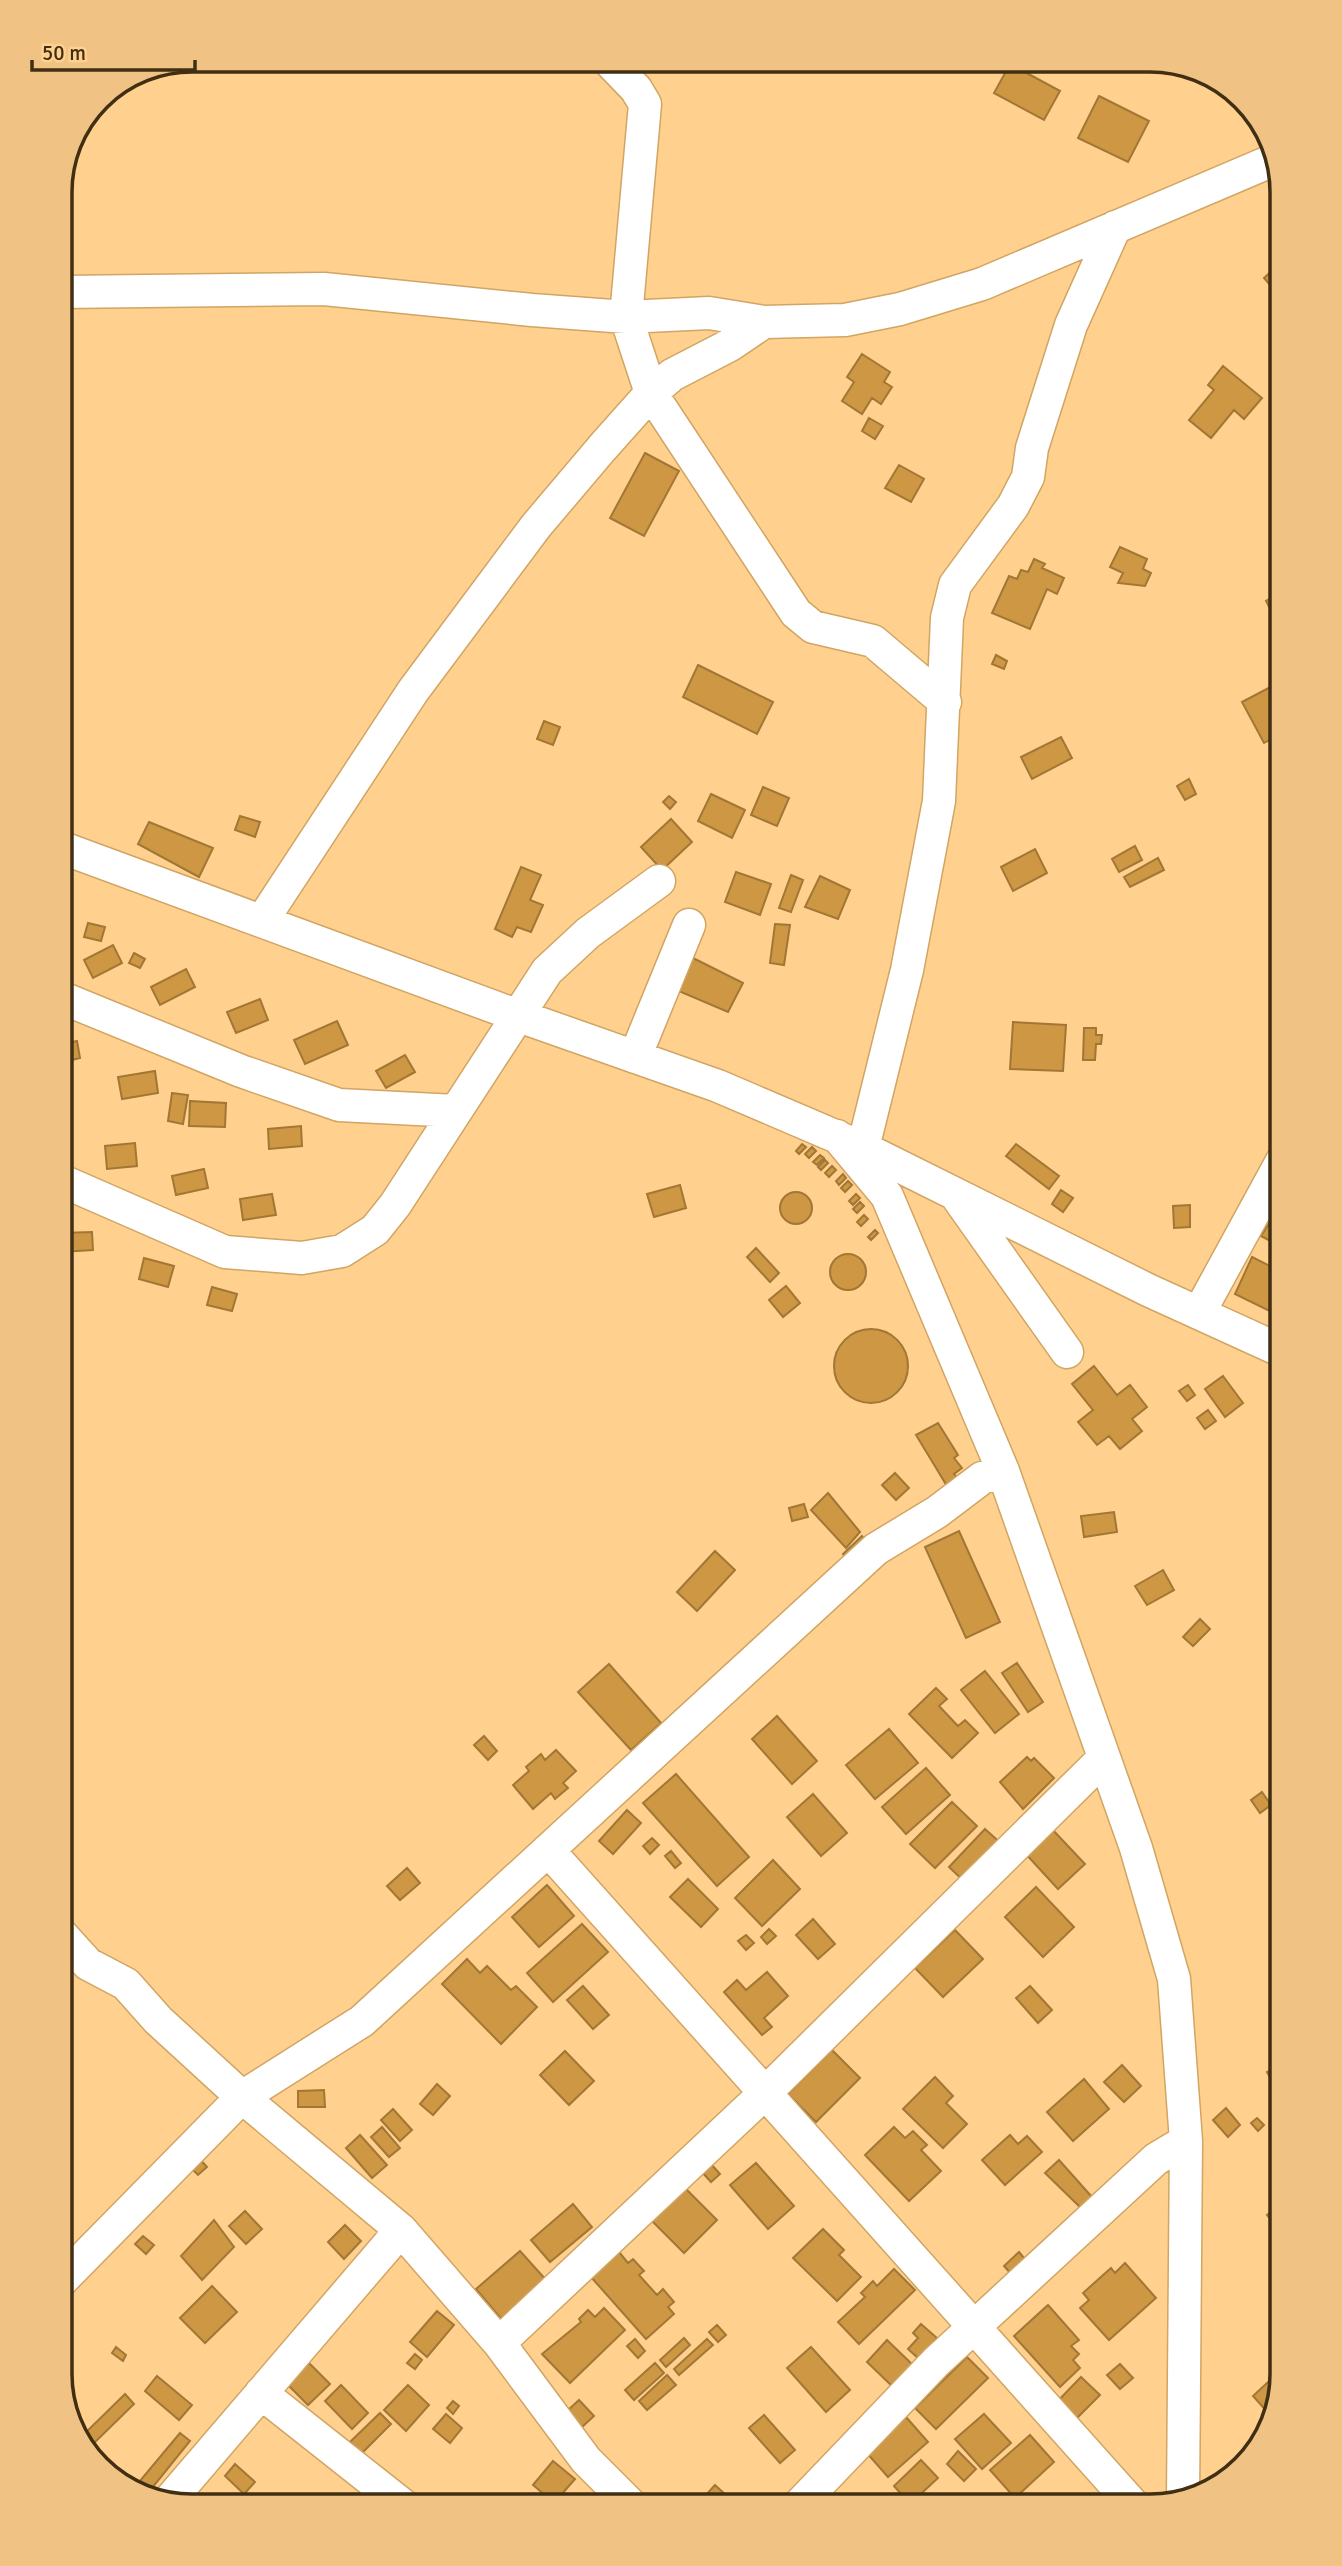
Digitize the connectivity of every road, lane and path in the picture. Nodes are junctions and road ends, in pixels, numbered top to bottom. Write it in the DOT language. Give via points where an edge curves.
graph roads {
  1 [pos="620,72"];
  2 [pos="1265,160"];
  3 [pos="1115,227"];
  4 [pos="72,292"];
  5 [pos="626,317"];
  6 [pos="764,322"];
  7 [pos="651,393"];
  8 [pos="945,702"];
  9 [pos="72,851"];
  10 [pos="659,881"];
  11 [pos="262,921"];
  12 [pos="690,925"];
  13 [pos="72,1002"];
  14 [pos="516,1015"];
  15 [pos="635,1057"];
  16 [pos="456,1111"];
  17 [pos="850,1142"];
  18 [pos="72,1185"];
  19 [pos="1270,1185"];
  20 [pos="955,1194"];
  21 [pos="1199,1313"];
  22 [pos="1270,1345"];
  23 [pos="1067,1352"];
  24 [pos="1003,1471"];
  25 [pos="1104,1758"];
  26 [pos="548,1850"];
  27 [pos="72,1946"];
  28 [pos="764,2094"];
  29 [pos="242,2097"];
  30 [pos="1186,2141"];
  31 [pos="401,2230"];
  32 [pos="72,2270"];
  33 [pos="976,2326"];
  34 [pos="499,2343"];
  35 [pos="261,2393"];
  36 [pos="1183,2489"];
  37 [pos="176,2493"];
  38 [pos="389,2494"];
  39 [pos="620,2494"];
  40 [pos="810,2494"];
  41 [pos="1123,2494"];
  1 -- 5 [label="street" via="645,104"];
  2 -- 3 [label="street"];
  3 -- 6 [label="street" via="982,284 900,309 845,320"];
  3 -- 8 [label="street" via="1071,325 1032,448 1028,477 1013,506 955,585 947,618"];
  4 -- 5 [label="street" via="324,289"];
  5 -- 6 [label="street" via="709,313"];
  5 -- 7 [label="street"];
  6 -- 7 [label="street" via="673,375"];
  7 -- 8 [label="street" via="796,612 813,627 873,641"];
  7 -- 11 [label="street" via="536,526 413,691"];
  8 -- 17 [label="street" via="939,801 907,970"];
  9 -- 11 [label="street"];
  10 -- 14 [label="street" via="588,933 547,971"];
  11 -- 14 [label="street"];
  12 -- 15 [label="street"];
  13 -- 16 [label="street" via="241,1071 339,1105"];
  14 -- 15 [label="street"];
  14 -- 16 [label="street"];
  15 -- 17 [label="street" via="718,1086"];
  16 -- 18 [label="street" via="375,1230 342,1251 302,1258 225,1252"];
  17 -- 20 [label="street"];
  17 -- 24 [label="street" via="887,1196"];
  19 -- 21 [label="street"];
  20 -- 21 [label="street"];
  20 -- 23 [label="street"];
  21 -- 22 [label="street"];
  24 -- 25 [label="street"];
  24 -- 26 [label="street" via="982,1478 876,1549"];
  25 -- 28 [label="street"];
  25 -- 30 [label="street" via="1174,1979"];
  26 -- 28 [label="street"];
  26 -- 29 [label="street" via="362,2021"];
  27 -- 29 [label="street" via="88,1964 126,1984"];
  28 -- 33 [label="street"];
  28 -- 34 [label="street"];
  29 -- 31 [label="street"];
  29 -- 32 [label="street"];
  30 -- 33 [label="street" via="1156,2159"];
  30 -- 36 [label="street"];
  31 -- 34 [label="street"];
  31 -- 35 [label="street"];
  33 -- 40 [label="street"];
  33 -- 41 [label="street"];
  34 -- 39 [label="street" via="586,2459"];
  35 -- 37 [label="street"];
  35 -- 38 [label="street"];
}
